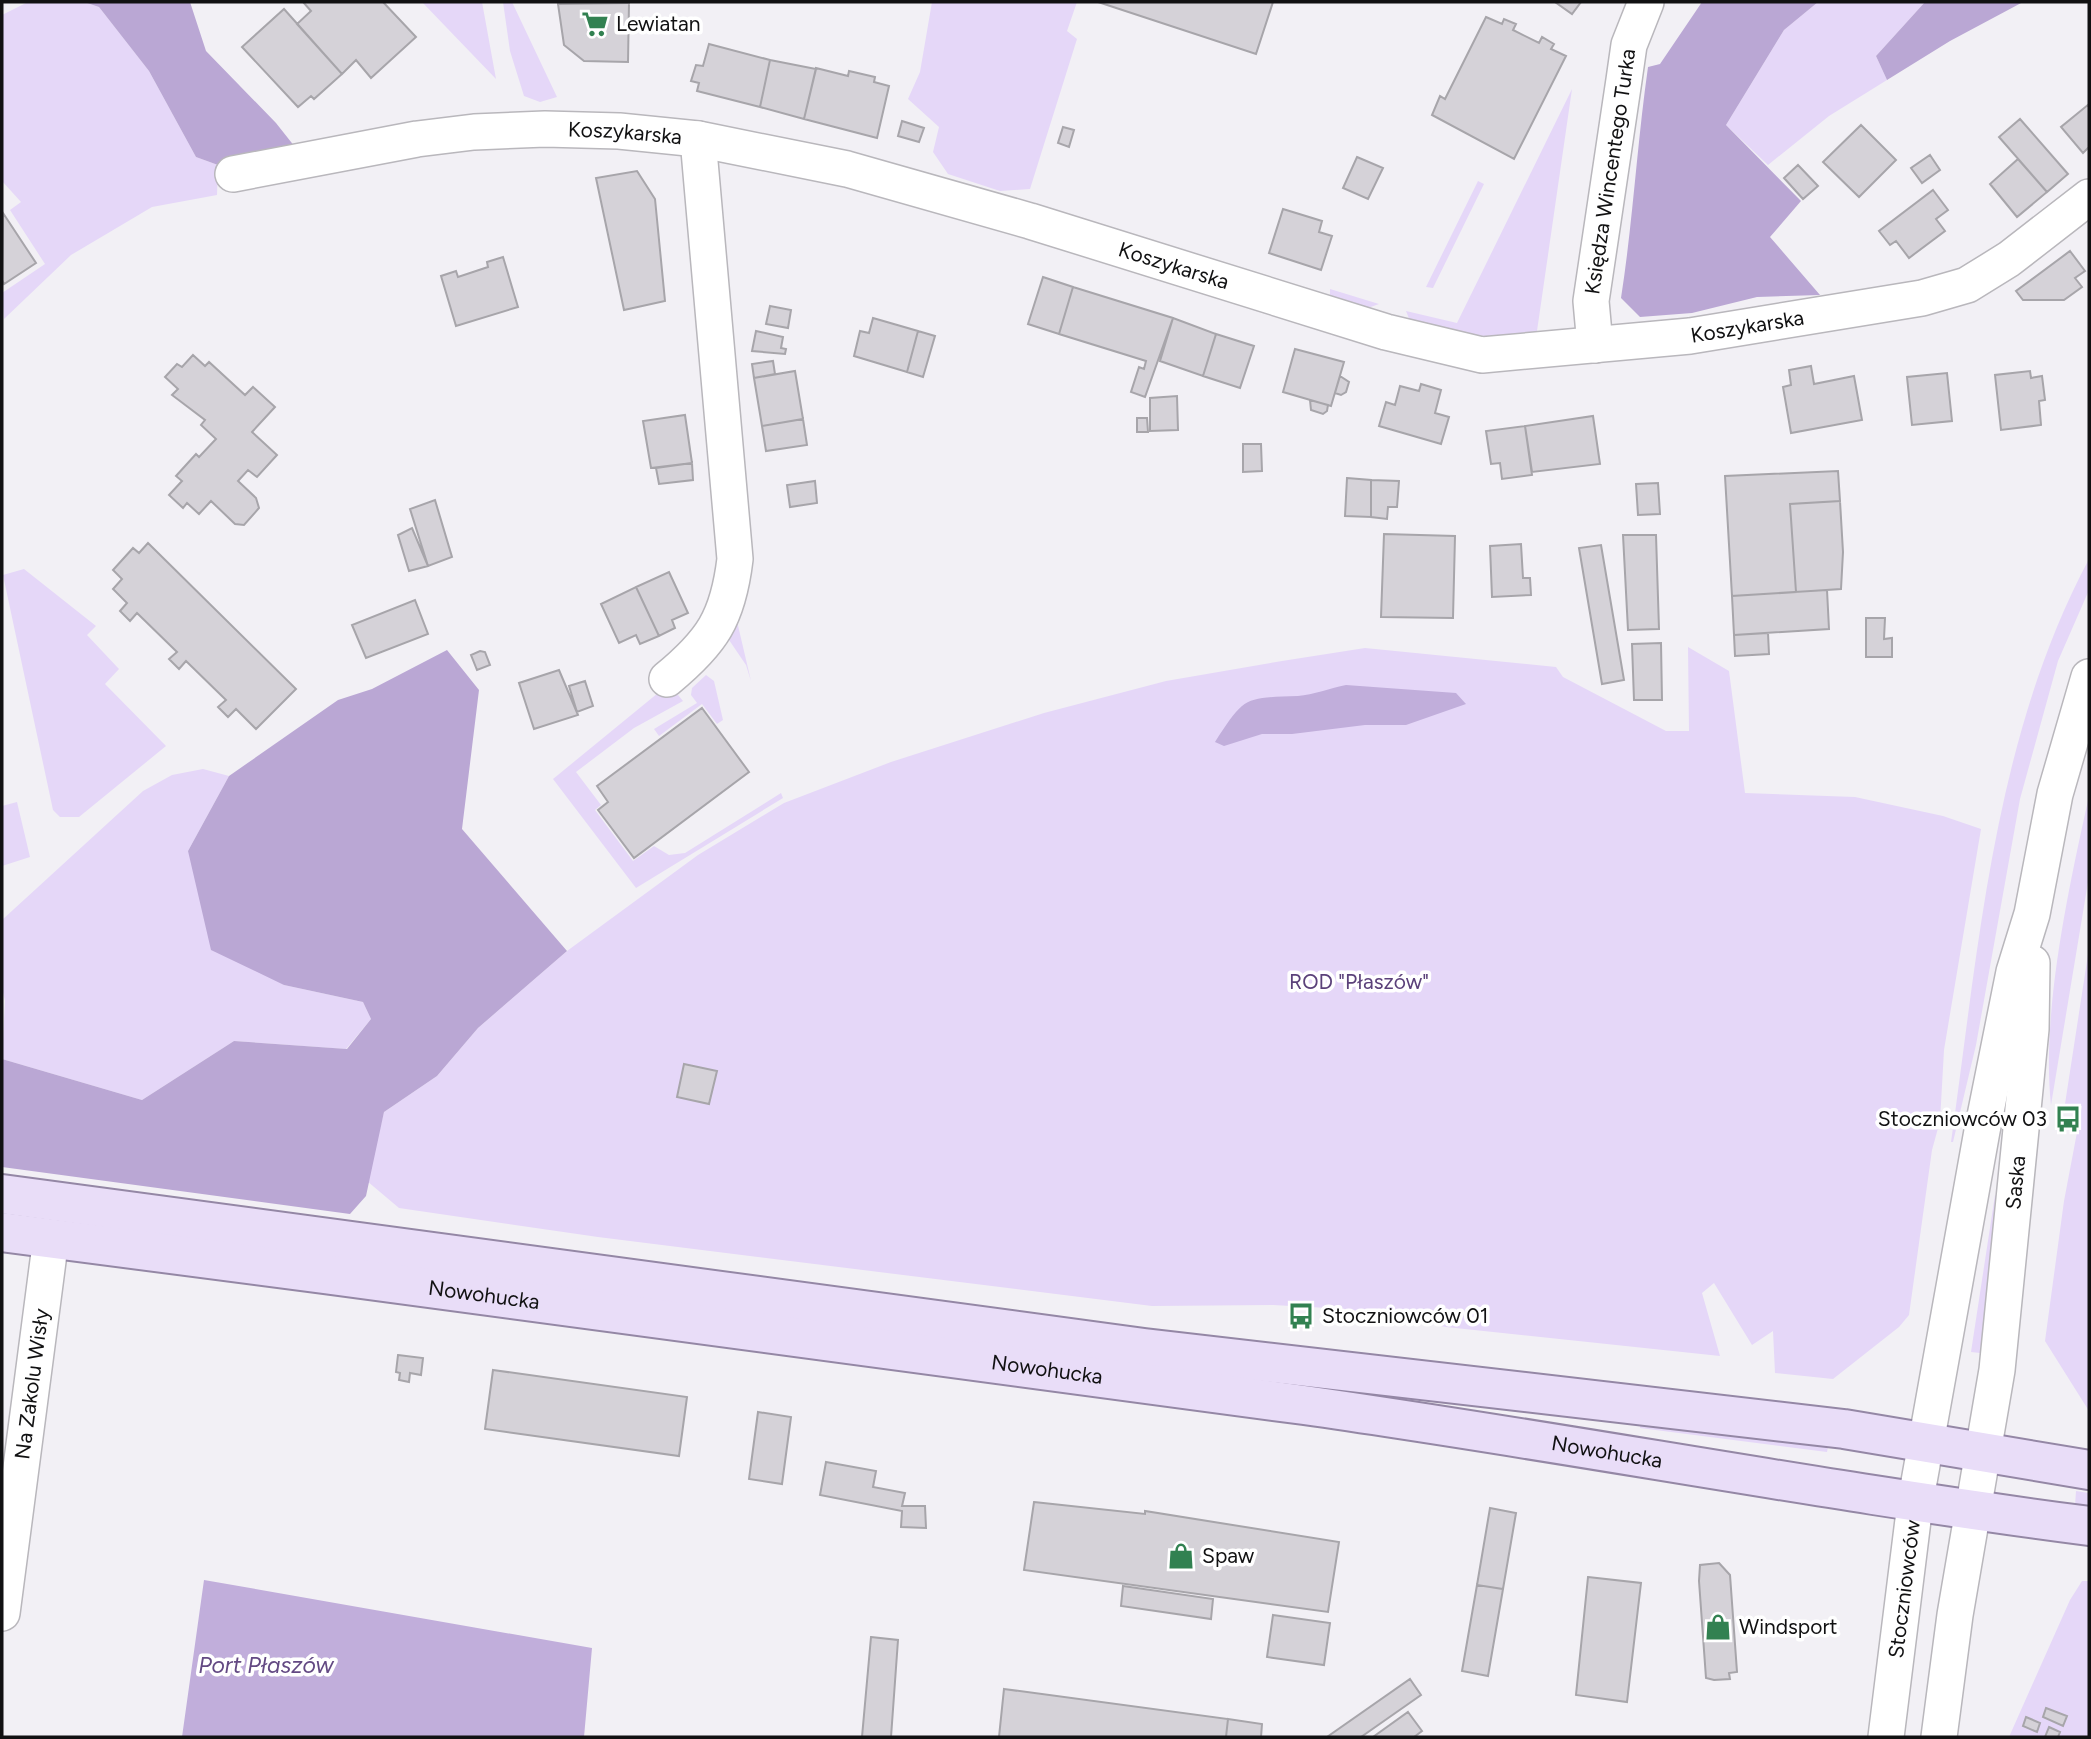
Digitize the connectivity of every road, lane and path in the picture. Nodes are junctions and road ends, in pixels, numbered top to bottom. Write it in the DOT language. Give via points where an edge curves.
graph roads {
  1 [pos="1646,2"];
  2 [pos="698,139"];
  3 [pos="233,173"];
  4 [pos="2089,197"];
  5 [pos="1595,345"];
  6 [pos="2089,677"];
  7 [pos="667,679"];
  8 [pos="2032,914"];
  9 [pos="2,1194"];
  10 [pos="2,1232"];
  11 [pos="51,1238"];
  12 [pos="1926,1441"];
  13 [pos="1985,1451"];
  14 [pos="2089,1471"];
  15 [pos="1915,1504"];
  16 [pos="1974,1512"];
  17 [pos="2089,1526"];
  18 [pos="2,1613"];
  19 [pos="1886,1737"];
  20 [pos="1939,1737"];
  1 -- 5 [label="street, Księdza Wincentego Turka" via="1629,45 1591,302"];
  2 -- 3 [label="street, Koszykarska" via="618,131 487,131 417,139"];
  2 -- 5 [label="street, Koszykarska" via="847,169 1447,348 1482,355"];
  2 -- 7 [label="street" via="735,559 715,629 699,653"];
  4 -- 5 [label="street, Koszykarska" via="1967,285 1922,298 1690,336"];
  6 -- 8 [label="street, Saska" via="2055,794"];
  8 -- 12 [label="street, Saska" via="2014,972 1990,1091"];
  8 -- 13 [label="street, Saska" via="2031,1029"];
  9 -- 12 [label="main road, Nowohucka" via="1130,1347"];
  10 -- 11 [label="main road, Nowohucka"];
  11 -- 15 [label="main road, Nowohucka" via="1309,1406"];
  11 -- 18 [label="street, Na Zakolu Wisły"];
  12 -- 13 [label="main road, Nowohucka"];
  12 -- 15 [label="street, Stoczniowców"];
  13 -- 14 [label="main road, Nowohucka"];
  13 -- 16 [label="street"];
  15 -- 16 [label="main road, Nowohucka"];
  15 -- 19 [label="street, Stoczniowców"];
  16 -- 17 [label="main road, Nowohucka"];
  16 -- 20 [label="street"];
}
